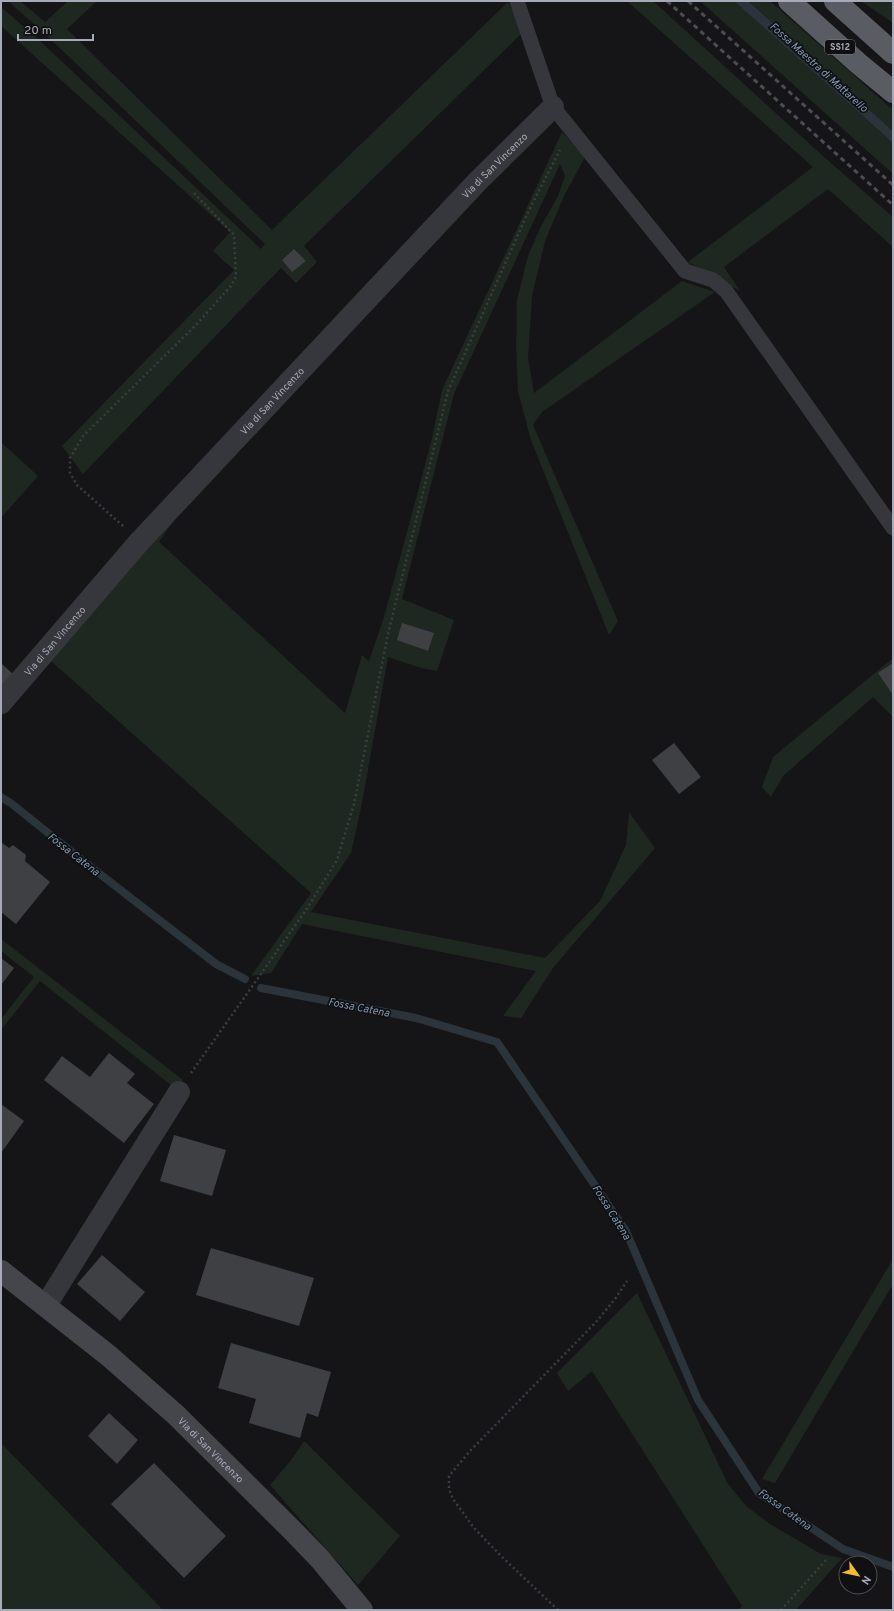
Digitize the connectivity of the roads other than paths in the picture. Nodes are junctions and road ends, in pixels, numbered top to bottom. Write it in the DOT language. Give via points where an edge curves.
graph roads {
  1 [pos="517,1"];
  2 [pos="789,1"];
  3 [pos="835,1"];
  4 [pos="890,50"];
  5 [pos="893,92"];
  6 [pos="553,107"];
  7 [pos="893,528"];
  8 [pos="1,703"];
  9 [pos="178,1092"];
  10 [pos="1,1271"];
  11 [pos="46,1305"];
  12 [pos="362,1610"];
  1 -- 6 [label="lane"];
  2 -- 5 [label="highway, SS12"];
  3 -- 4 [label="highway"];
  6 -- 7 [label="lane" via="685,271 713,280 726,291"];
  6 -- 8 [label="street, Via di San Vincenzo" via="477,182 140,541"];
  9 -- 11 [label="street"];
  10 -- 11 [label="main road, Via di San Vincenzo"];
  11 -- 12 [label="main road, Via di San Vincenzo" via="109,1356 176,1416 292,1530"];
}
